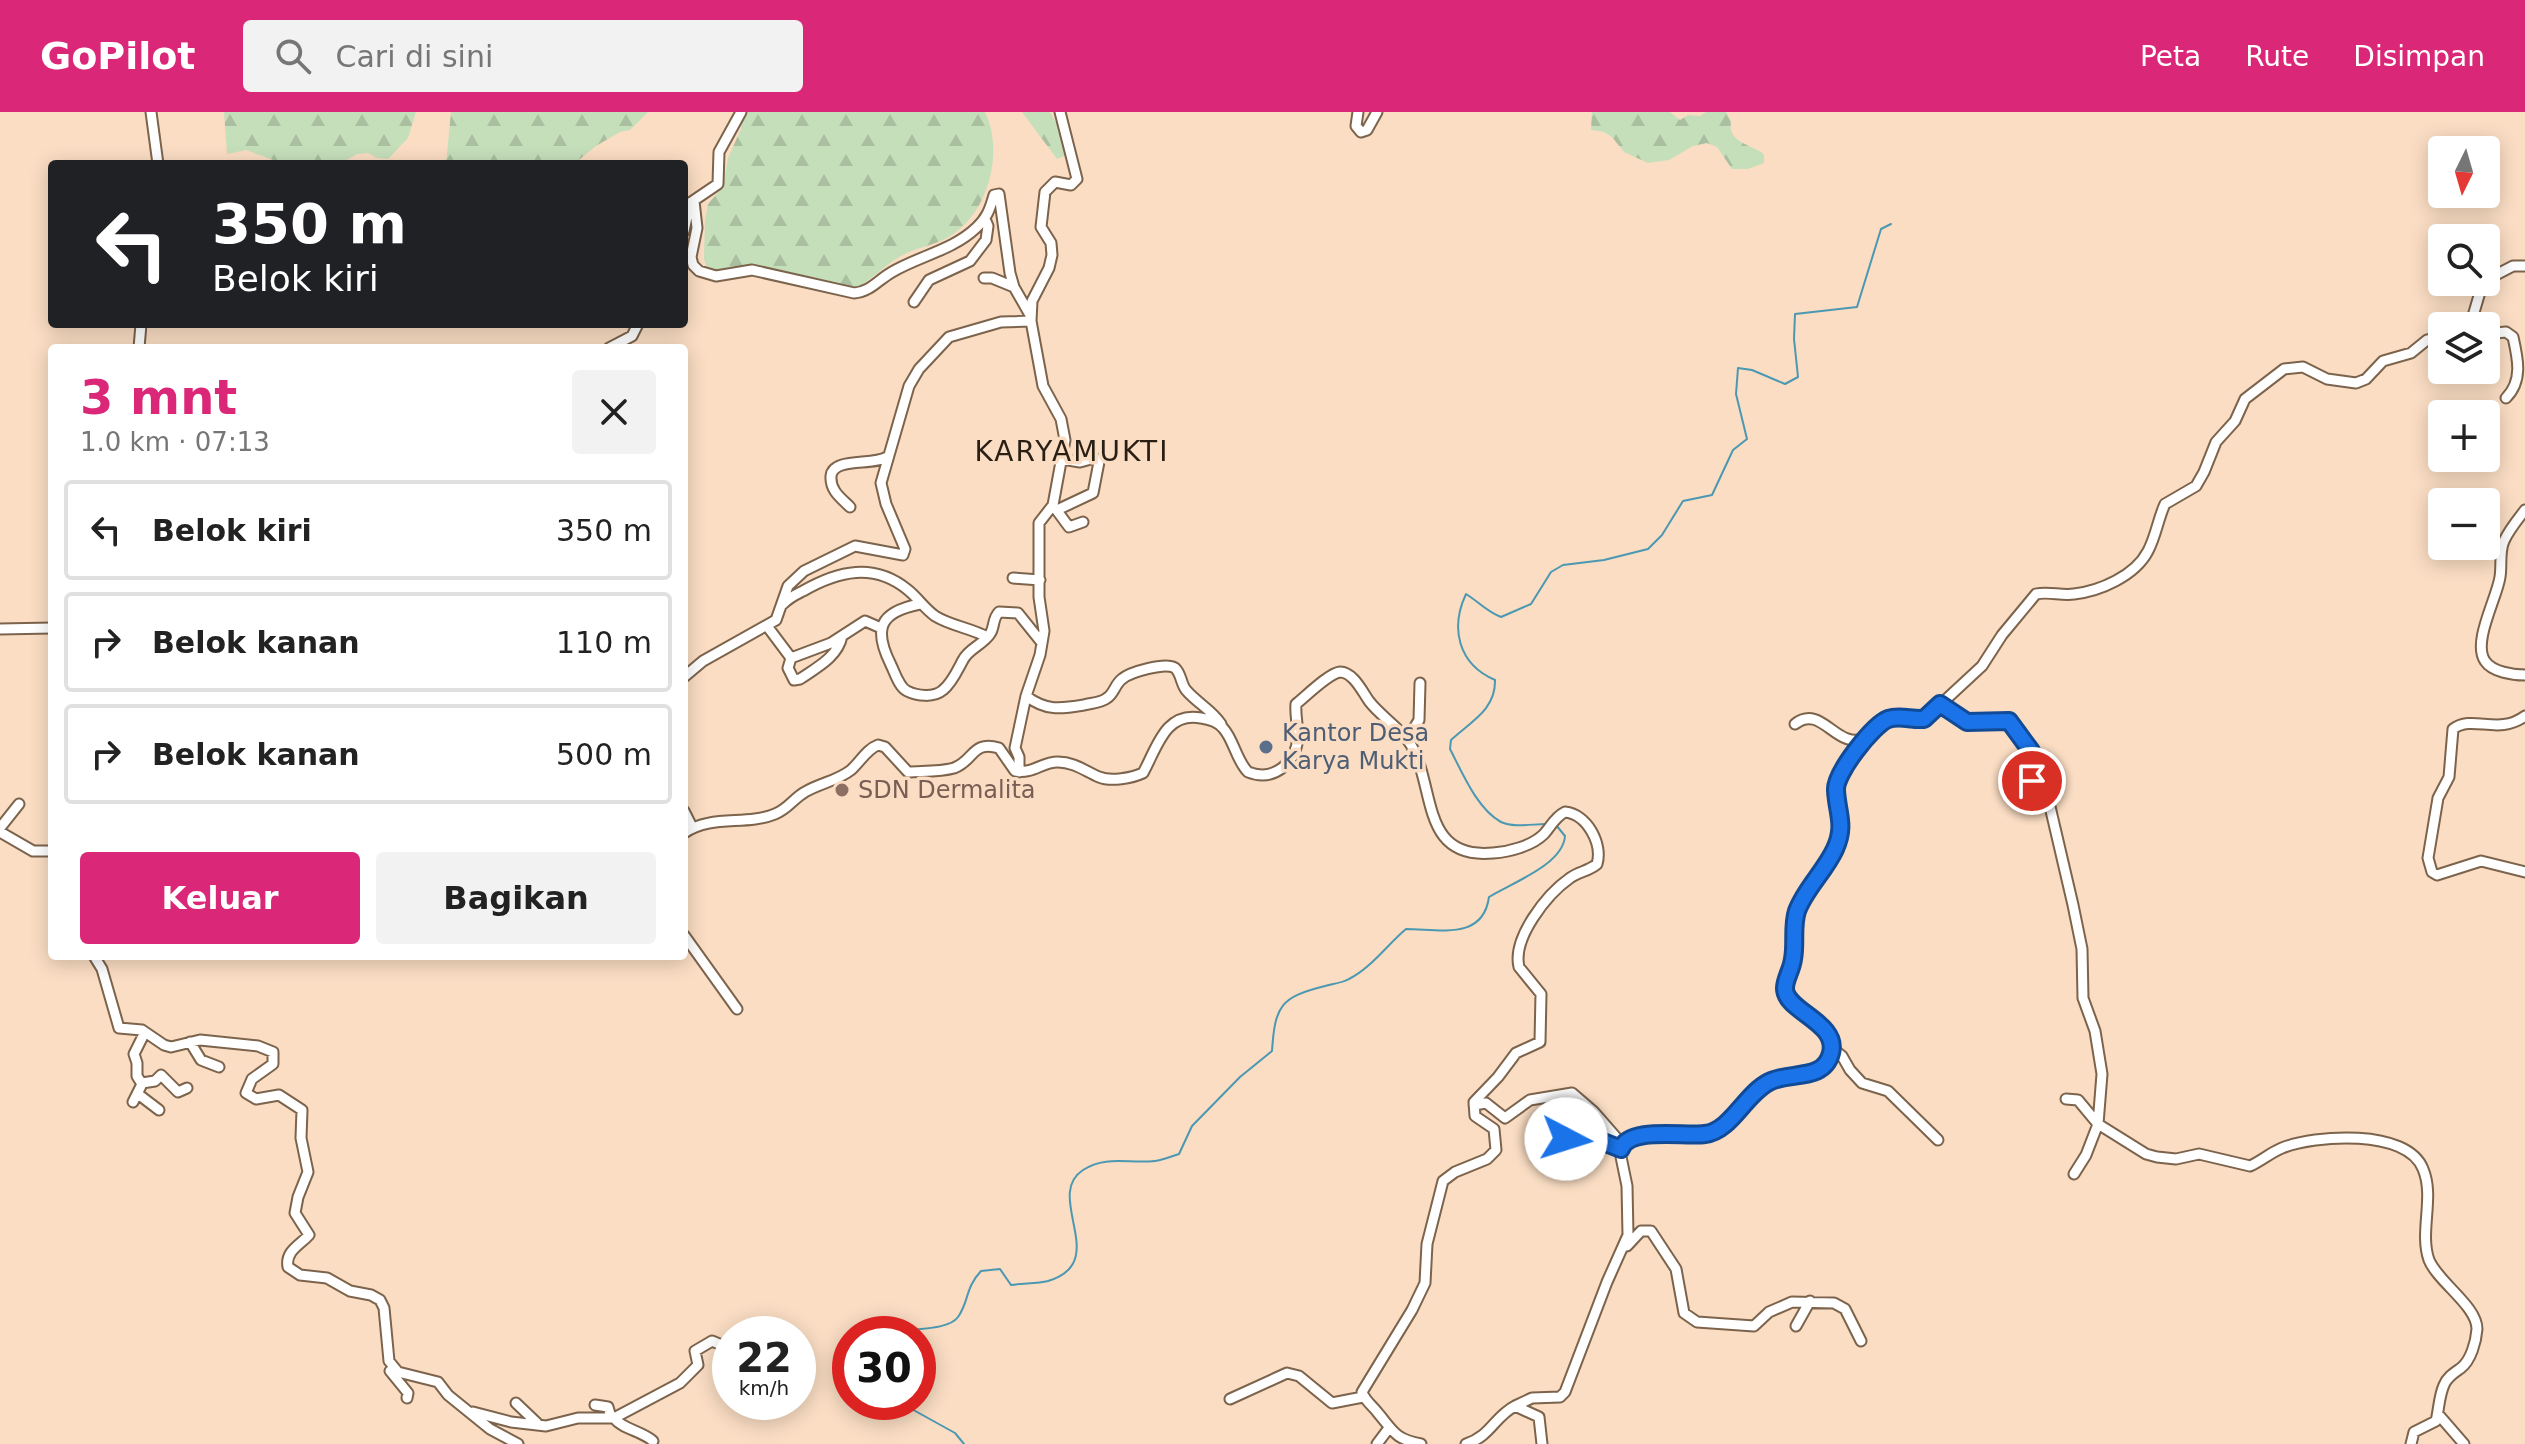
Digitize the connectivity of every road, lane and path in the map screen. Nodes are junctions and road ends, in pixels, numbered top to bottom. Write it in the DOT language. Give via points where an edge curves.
graph roads {
  1 [pos="151,112"];
  2 [pos="741,112"];
  3 [pos="1060,112"];
  4 [pos="1358,112"];
  5 [pos="1377,112"];
  6 [pos="157,160"];
  7 [pos="694,201"];
  8 [pos="688,209"];
  9 [pos="985,219"];
  10 [pos="2525,266"];
  11 [pos="2500,273"];
  12 [pos="984,278"];
  13 [pos="1014,287"];
  14 [pos="914,302"];
  15 [pos="1031,319"];
  16 [pos="636,328"];
  17 [pos="2500,333"];
  18 [pos="2428,340"];
  19 [pos="617,344"];
  20 [pos="2506,398"];
  21 [pos="887,457"];
  22 [pos="1062,459"];
  23 [pos="850,507"];
  24 [pos="1055,507"];
  25 [pos="2525,510"];
  26 [pos="1083,522"];
  27 [pos="1013,578"];
  28 [pos="1040,580"];
  29 [pos="783,604"];
  30 [pos="920,604"];
  31 [pos="767,626"];
  32 [pos="48,628"];
  33 [pos="881,628"];
  34 [pos="0,629"];
  35 [pos="842,636"];
  36 [pos="987,637"];
  37 [pos="1042,643"];
  38 [pos="791,658"];
  39 [pos="688,674"];
  40 [pos="2525,675"];
  41 [pos="1420,683"];
  42 [pos="1026,696"];
  43 [pos="1940,704"];
  44 [pos="2525,716"];
  45 [pos="1795,724"];
  46 [pos="1223,727"];
  47 [pos="1403,734"];
  48 [pos="1869,737"];
  49 [pos="1019,772"];
  50 [pos="19,804"];
  51 [pos="0,830"];
  52 [pos="688,830"];
  53 [pos="48,851"];
  54 [pos="2525,872"];
  55 [pos="688,941"];
  56 [pos="96,960"];
  57 [pos="737,1009"];
  58 [pos="145,1032"];
  59 [pos="190,1042"];
  60 [pos="1832,1048"];
  61 [pos="219,1067"];
  62 [pos="142,1083"];
  63 [pos="187,1088"];
  64 [pos="2066,1099"];
  65 [pos="1474,1105"];
  66 [pos="159,1110"];
  67 [pos="2098,1124"];
  68 [pos="1938,1140"];
  69 [pos="1621,1146"];
  70 [pos="1551,1152"];
  71 [pos="2074,1174"];
  72 [pos="1620,1255"];
  73 [pos="1810,1301"];
  74 [pos="1796,1326"];
  75 [pos="712,1341"];
  76 [pos="1861,1341"];
  77 [pos="389,1361"];
  78 [pos="1363,1397"];
  79 [pos="407,1398"];
  80 [pos="1230,1399"];
  81 [pos="516,1403"];
  82 [pos="595,1405"];
  83 [pos="1515,1406"];
  84 [pos="466,1410"];
  85 [pos="2438,1414"];
  86 [pos="612,1417"];
  87 [pos="539,1425"];
  88 [pos="1389,1428"];
  89 [pos="653,1441"];
  90 [pos="1477,1442"];
  91 [pos="518,1444"];
  92 [pos="1377,1444"];
  93 [pos="1421,1444"];
  94 [pos="1466,1444"];
  95 [pos="1542,1444"];
  96 [pos="2411,1444"];
  97 [pos="2464,1444"];
  1 -- 6 [label="street"];
  2 -- 7 [label="street" via="719,152 718,184"];
  3 -- 15 [label="street" via="1077,179 1071,185 1055,182 1045,192 1041,227 1052,255 1035,293"];
  4 -- 5 [label="street" via="1356,126 1361,132"];
  7 -- 8 [label="street"];
  7 -- 9 [label="street" via="697,228 691,257 699,271 716,276 752,270 854,293 963,238"];
  9 -- 13 [label="street" via="999,194"];
  9 -- 14 [label="street" via="986,240 970,261 928,281"];
  10 -- 11 [label="street"];
  12 -- 13 [label="street"];
  13 -- 15 [label="street"];
  15 -- 21 [label="street" via="1001,322 944,340 909,386"];
  15 -- 22 [label="street" via="1043,386 1064,425"];
  16 -- 19 [label="street"];
  17 -- 20 [label="street" via="2513,337 2518,379"];
  18 -- 43 [label="street" via="2411,353 2383,361 2356,383 2297,366 2271,378 2245,399 2235,421 2216,442 2196,486 2165,504 2139,564 2090,590 2036,594 1982,666"];
  21 -- 23 [label="street" via="843,464 832,472 833,490"];
  21 -- 29 [label="street" via="881,488 904,554 855,546 796,576"];
  22 -- 24 [label="street"];
  22 -- 24 [label="street" via="1099,462 1093,493"];
  24 -- 26 [label="street" via="1069,527"];
  24 -- 28 [label="street" via="1039,523"];
  25 -- 40 [label="street" via="2505,538 2482,652 2497,670"];
  27 -- 28 [label="street"];
  28 -- 37 [label="street"];
  29 -- 30 [label="street" via="817,583 863,571 907,588"];
  29 -- 31 [label="street"];
  30 -- 33 [label="street" via="897,611"];
  30 -- 36 [label="street" via="939,618"];
  31 -- 38 [label="street"];
  31 -- 39 [label="street"];
  32 -- 34 [label="street"];
  33 -- 35 [label="street" via="865,621"];
  33 -- 36 [label="street" via="882,643 905,690 930,696 944,690 964,658"];
  35 -- 38 [label="street"];
  35 -- 38 [label="street" via="830,658 800,679 792,678"];
  36 -- 37 [label="street" via="998,613 1014,611"];
  37 -- 42 [label="street"];
  41 -- 47 [label="street" via="1419,720 1411,733"];
  42 -- 46 [label="street" via="1051,709 1092,703 1108,698 1125,677 1169,666"];
  42 -- 49 [label="street" via="1015,746"];
  43 -- 48 [label="street" via="1924,719 1884,721"];
  43 -- 67 [label="street" via="1967,722 2009,721 2031,751 2029,776 2048,798 2080,942 2083,998 2102,1074"];
  44 -- 54 [label="street" via="2510,724 2465,723 2453,729 2449,777 2438,798 2428,858 2437,875 2481,861"];
  45 -- 48 [label="street" via="1811,719 1845,740"];
  46 -- 47 [label="street" via="1248,772 1277,772 1296,746 1296,704 1340,672 1351,677"];
  46 -- 49 [label="street" via="1198,717 1176,719 1143,773 1136,776 1100,777 1058,762"];
  47 -- 65 [label="street" via="1418,761 1434,820 1450,843 1472,852 1496,853 1534,842 1565,812 1579,817 1597,843 1599,859 1593,868 1564,883 1527,928 1517,962 1541,994 1540,1042 1516,1053"];
  48 -- 60 [label="street" via="1838,778 1839,838 1798,908 1795,951 1784,987 1788,998 1824,1030"];
  49 -- 52 [label="street" via="996,747 979,748 954,768 908,772 885,747 874,746 847,772 803,793 783,811"];
  50 -- 51 [label="street"];
  51 -- 53 [label="street" via="33,851"];
  55 -- 57 [label="street"];
  56 -- 58 [label="street" via="117,1027"];
  58 -- 59 [label="street" via="171,1047"];
  58 -- 62 [label="street" via="134,1054"];
  59 -- 61 [label="street" via="201,1060"];
  59 -- 77 [label="street" via="258,1046 273,1052 273,1064 252,1079 246,1093 256,1099 279,1095 302,1110 301,1138 309,1166 295,1210 309,1235 287,1264 300,1275 327,1278 380,1300"];
  60 -- 68 [label="street" via="1862,1083 1888,1091"];
  60 -- 69 [label="street" via="1817,1071 1770,1082 1712,1133 1631,1138"];
  62 -- 63 [label="street" via="161,1075 178,1092"];
  62 -- 66 [label="street" via="136,1098"];
  64 -- 67 [label="street" via="2078,1100"];
  65 -- 69 [label="street" via="1486,1103 1507,1118 1530,1100 1572,1093"];
  65 -- 78 [label="street" via="1475,1116 1494,1129 1496,1150 1443,1181 1427,1244 1425,1283"];
  67 -- 71 [label="street"];
  67 -- 85 [label="street" via="2146,1154 2167,1159 2199,1154 2250,1166 2284,1147 2365,1138 2395,1144 2417,1159 2424,1169 2429,1259 2477,1329 2470,1357 2443,1386"];
  69 -- 70 [label="street" via="1580,1134 1561,1141"];
  69 -- 72 [label="street" via="1629,1225"];
  72 -- 73 [label="street" via="1641,1231 1651,1231 1676,1269 1684,1313 1697,1322 1754,1326 1778,1307"];
  72 -- 83 [label="street" via="1563,1395 1532,1398"];
  73 -- 74 [label="street"];
  73 -- 76 [label="street" via="1841,1305"];
  75 -- 86 [label="street" via="695,1351 698,1365 680,1383"];
  77 -- 79 [label="street"];
  77 -- 84 [label="street" via="398,1372 438,1382"];
  78 -- 80 [label="street" via="1332,1403 1299,1376 1287,1373"];
  78 -- 88 [label="street"];
  81 -- 87 [label="street"];
  82 -- 86 [label="street" via="608,1407"];
  83 -- 90 [label="street"];
  83 -- 95 [label="street" via="1539,1417"];
  84 -- 87 [label="street"];
  84 -- 91 [label="street"];
  85 -- 96 [label="street" via="2433,1423 2412,1434"];
  85 -- 97 [label="street"];
  86 -- 87 [label="street"];
  86 -- 89 [label="street"];
  88 -- 92 [label="street"];
  88 -- 93 [label="street" via="1398,1437"];
  90 -- 94 [label="street"];
}
